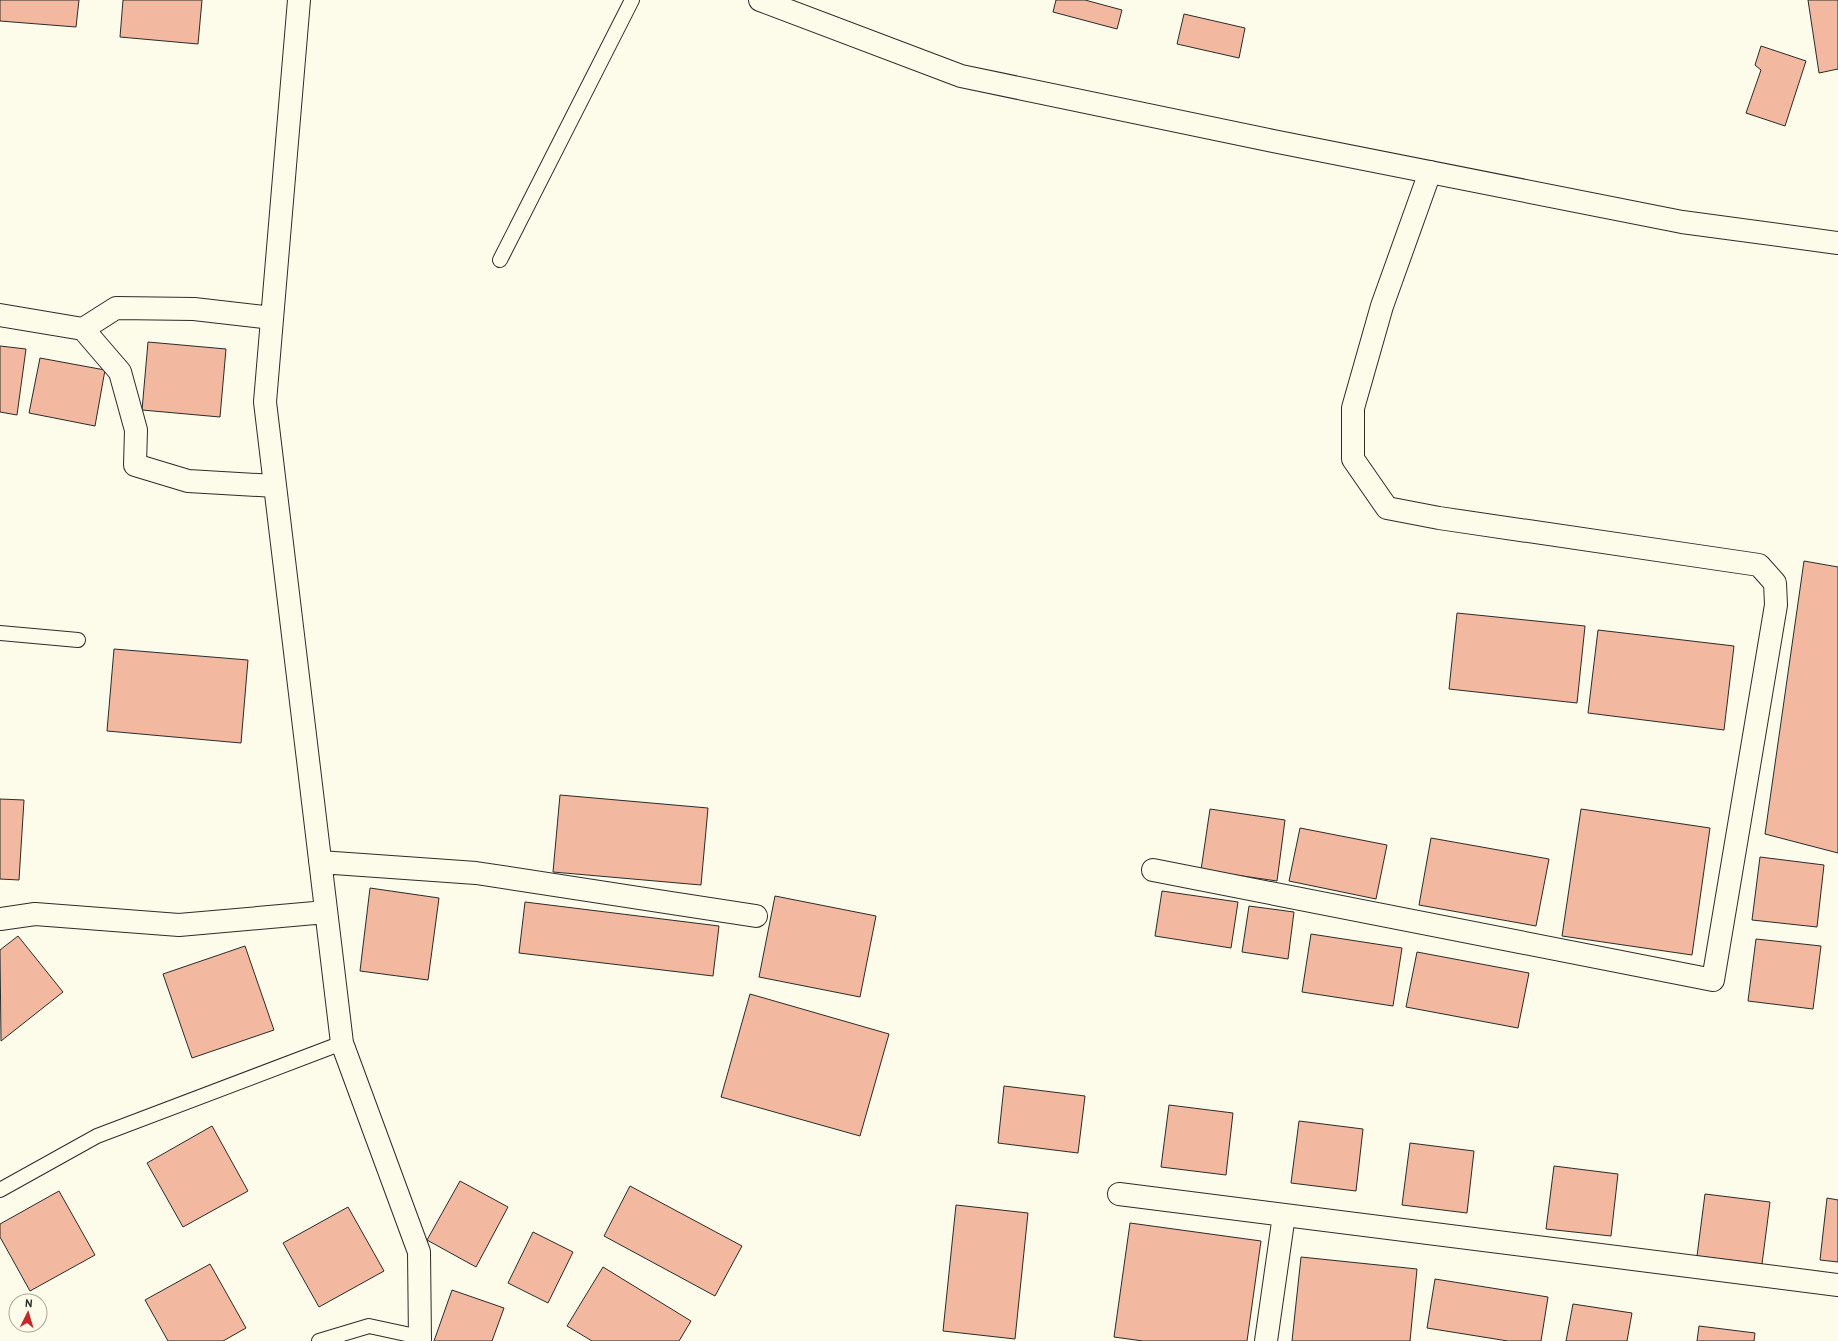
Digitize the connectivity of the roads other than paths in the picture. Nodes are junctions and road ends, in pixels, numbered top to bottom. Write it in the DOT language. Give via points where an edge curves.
graph roads {
  1 [pos="299,0"];
  2 [pos="632,0"];
  3 [pos="760,0"];
  4 [pos="1430,172"];
  5 [pos="1838,243"];
  6 [pos="500,260"];
  7 [pos="0,315"];
  8 [pos="272,318"];
  9 [pos="83,328"];
  10 [pos="275,486"];
  11 [pos="0,633"];
  12 [pos="78,640"];
  13 [pos="320,862"];
  14 [pos="1153,870"];
  15 [pos="326,912"];
  16 [pos="756,916"];
  17 [pos="0,919"];
  18 [pos="342,1043"];
  19 [pos="0,1190"];
  20 [pos="1119,1194"];
  21 [pos="1284,1215"];
  22 [pos="1838,1285"];
  23 [pos="420,1339"];
  24 [pos="319,1341"];
  25 [pos="1266,1341"];
  1 -- 8 [label="street"];
  2 -- 6 [label="lane"];
  3 -- 4 [label="street" via="961,76"];
  4 -- 5 [label="street" via="1682,222"];
  4 -- 14 [label="street" via="1382,306 1353,408 1353,459 1387,508 1439,518 1759,565 1775,583 1776,605 1713,980"];
  7 -- 9 [label="street"];
  8 -- 9 [label="street" via="194,309 116,308"];
  8 -- 10 [label="street" via="265,402"];
  9 -- 10 [label="street" via="120,372 136,430 135,465 188,481"];
  10 -- 13 [label="street"];
  11 -- 12 [label="lane"];
  13 -- 15 [label="street"];
  13 -- 16 [label="street" via="476,873"];
  15 -- 17 [label="street" via="179,925 34,914"];
  15 -- 18 [label="street"];
  18 -- 19 [label="lane" via="97,1136"];
  18 -- 23 [label="street" via="420,1252"];
  20 -- 21 [label="street"];
  21 -- 22 [label="street"];
  21 -- 25 [label="street"];
  23 -- 24 [label="lane" via="369,1326"];
}
